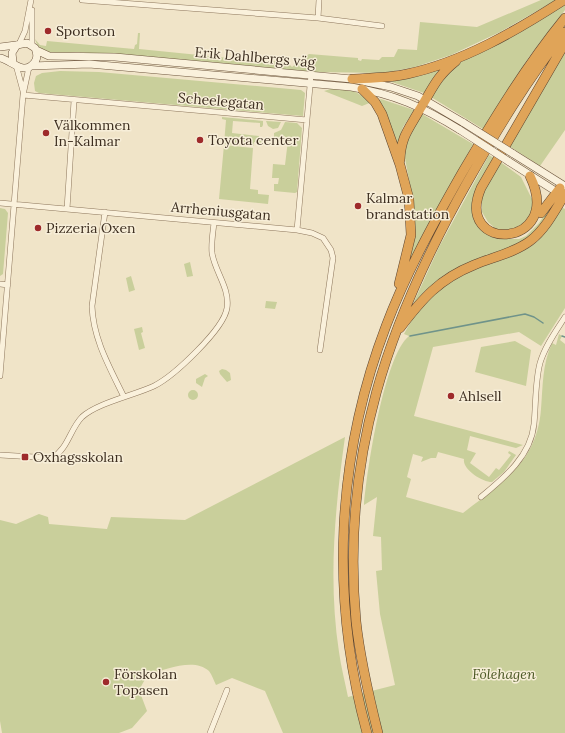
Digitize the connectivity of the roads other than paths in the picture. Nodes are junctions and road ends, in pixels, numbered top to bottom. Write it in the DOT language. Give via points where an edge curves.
graph roads {
  1 [pos="32,0"];
  2 [pos="82,0"];
  3 [pos="319,0"];
  4 [pos="564,0"];
  5 [pos="318,18"];
  6 [pos="565,18"];
  7 [pos="382,26"];
  8 [pos="565,32"];
  9 [pos="565,43"];
  10 [pos="18,44"];
  11 [pos="0,47"];
  12 [pos="34,48"];
  13 [pos="464,55"];
  14 [pos="0,58"];
  15 [pos="14,64"];
  16 [pos="30,67"];
  17 [pos="311,75"];
  18 [pos="352,79"];
  19 [pos="310,84"];
  20 [pos="362,89"];
  21 [pos="23,93"];
  22 [pos="74,101"];
  23 [pos="424,104"];
  24 [pos="307,120"];
  25 [pos="400,166"];
  26 [pos="530,176"];
  27 [pos="563,192"];
  28 [pos="0,203"];
  29 [pos="14,204"];
  30 [pos="67,208"];
  31 [pos="105,212"];
  32 [pos="541,215"];
  33 [pos="214,223"];
  34 [pos="297,230"];
  35 [pos="0,284"];
  36 [pos="8,285"];
  37 [pos="392,309"];
  38 [pos="565,317"];
  39 [pos="392,338"];
  40 [pos="320,350"];
  41 [pos="0,376"];
  42 [pos="124,397"];
  43 [pos="0,455"];
  44 [pos="481,496"];
  45 [pos="227,690"];
  46 [pos="210,733"];
  47 [pos="367,733"];
  48 [pos="378,733"];
  1 -- 10 [label="street" via="26,31"];
  1 -- 12 [label="street"];
  2 -- 5 [label="street"];
  3 -- 5 [label="street"];
  4 -- 13 [label="highway"];
  5 -- 7 [label="street"];
  6 -- 37 [label="highway" via="528,67 481,141 422,246"];
  8 -- 39 [label="highway" via="517,100 456,203"];
  9 -- 32 [label="highway" via="478,197 481,219 497,234 508,236 523,232"];
  10 -- 11 [label="main road, Erik Dahlbergs väg"];
  10 -- 12 [label="main road, Erik Dahlbergs väg" via="24,42"];
  10 -- 15 [label="main road" via="12,53"];
  12 -- 16 [label="main road" via="37,59"];
  12 -- 17 [label="main road, Erik Dahlbergs väg" via="49,56 115,57"];
  13 -- 18 [label="highway" via="405,74"];
  13 -- 23 [label="highway" via="440,75"];
  14 -- 15 [label="main road, Erik Dahlbergs väg"];
  15 -- 16 [label="main road, Erik Dahlbergs väg" via="22,68"];
  15 -- 21 [label="street"];
  16 -- 19 [label="main road, Erik Dahlbergs väg" via="89,64"];
  16 -- 21 [label="street"];
  17 -- 18 [label="main road, Erik Dahlbergs väg"];
  17 -- 19 [label="street"];
  18 -- 23 [label="main road, Erik Dahlbergs väg" via="391,87"];
  19 -- 20 [label="main road, Erik Dahlbergs väg"];
  19 -- 24 [label="street"];
  20 -- 23 [label="main road, Erik Dahlbergs väg"];
  20 -- 25 [label="highway" via="375,102 382,114"];
  21 -- 22 [label="street, Scheelegatan"];
  21 -- 29 [label="street"];
  22 -- 24 [label="street, Scheelegatan"];
  22 -- 30 [label="street"];
  23 -- 25 [label="highway" via="405,133"];
  23 -- 26 [label="main road, Erik Dahlbergs väg, bridge"];
  23 -- 27 [label="main road, Erik Dahlbergs väg, bridge" via="464,123 525,161"];
  24 -- 34 [label="street"];
  25 -- 37 [label="highway" via="409,199 411,235"];
  26 -- 27 [label="main road, Erik Dahlbergs väg"];
  26 -- 32 [label="highway" via="541,197"];
  27 -- 32 [label="highway"];
  27 -- 39 [label="highway" via="532,240 443,280 425,296"];
  28 -- 29 [label="street, Arrheniusgatan"];
  29 -- 30 [label="street, Arrheniusgatan"];
  29 -- 36 [label="street"];
  30 -- 31 [label="street, Arrheniusgatan"];
  31 -- 33 [label="street, Arrheniusgatan"];
  31 -- 42 [label="street" via="92,321"];
  33 -- 34 [label="street, Arrheniusgatan"];
  33 -- 42 [label="street" via="212,253 228,302 222,323 208,340 166,378 155,386"];
  34 -- 40 [label="street, Arrheniusgatan" via="323,238 333,258"];
  35 -- 36 [label="street"];
  36 -- 41 [label="street"];
  37 -- 47 [label="highway" via="361,404 350,459 344,518 342,565 346,621 350,656"];
  38 -- 44 [label="street" via="549,342 540,363 534,426 529,444 512,470"];
  39 -- 48 [label="highway" via="365,435 353,537 356,623"];
  42 -- 43 [label="street" via="82,417 65,446 52,458"];
  45 -- 46 [label="street"];
}
